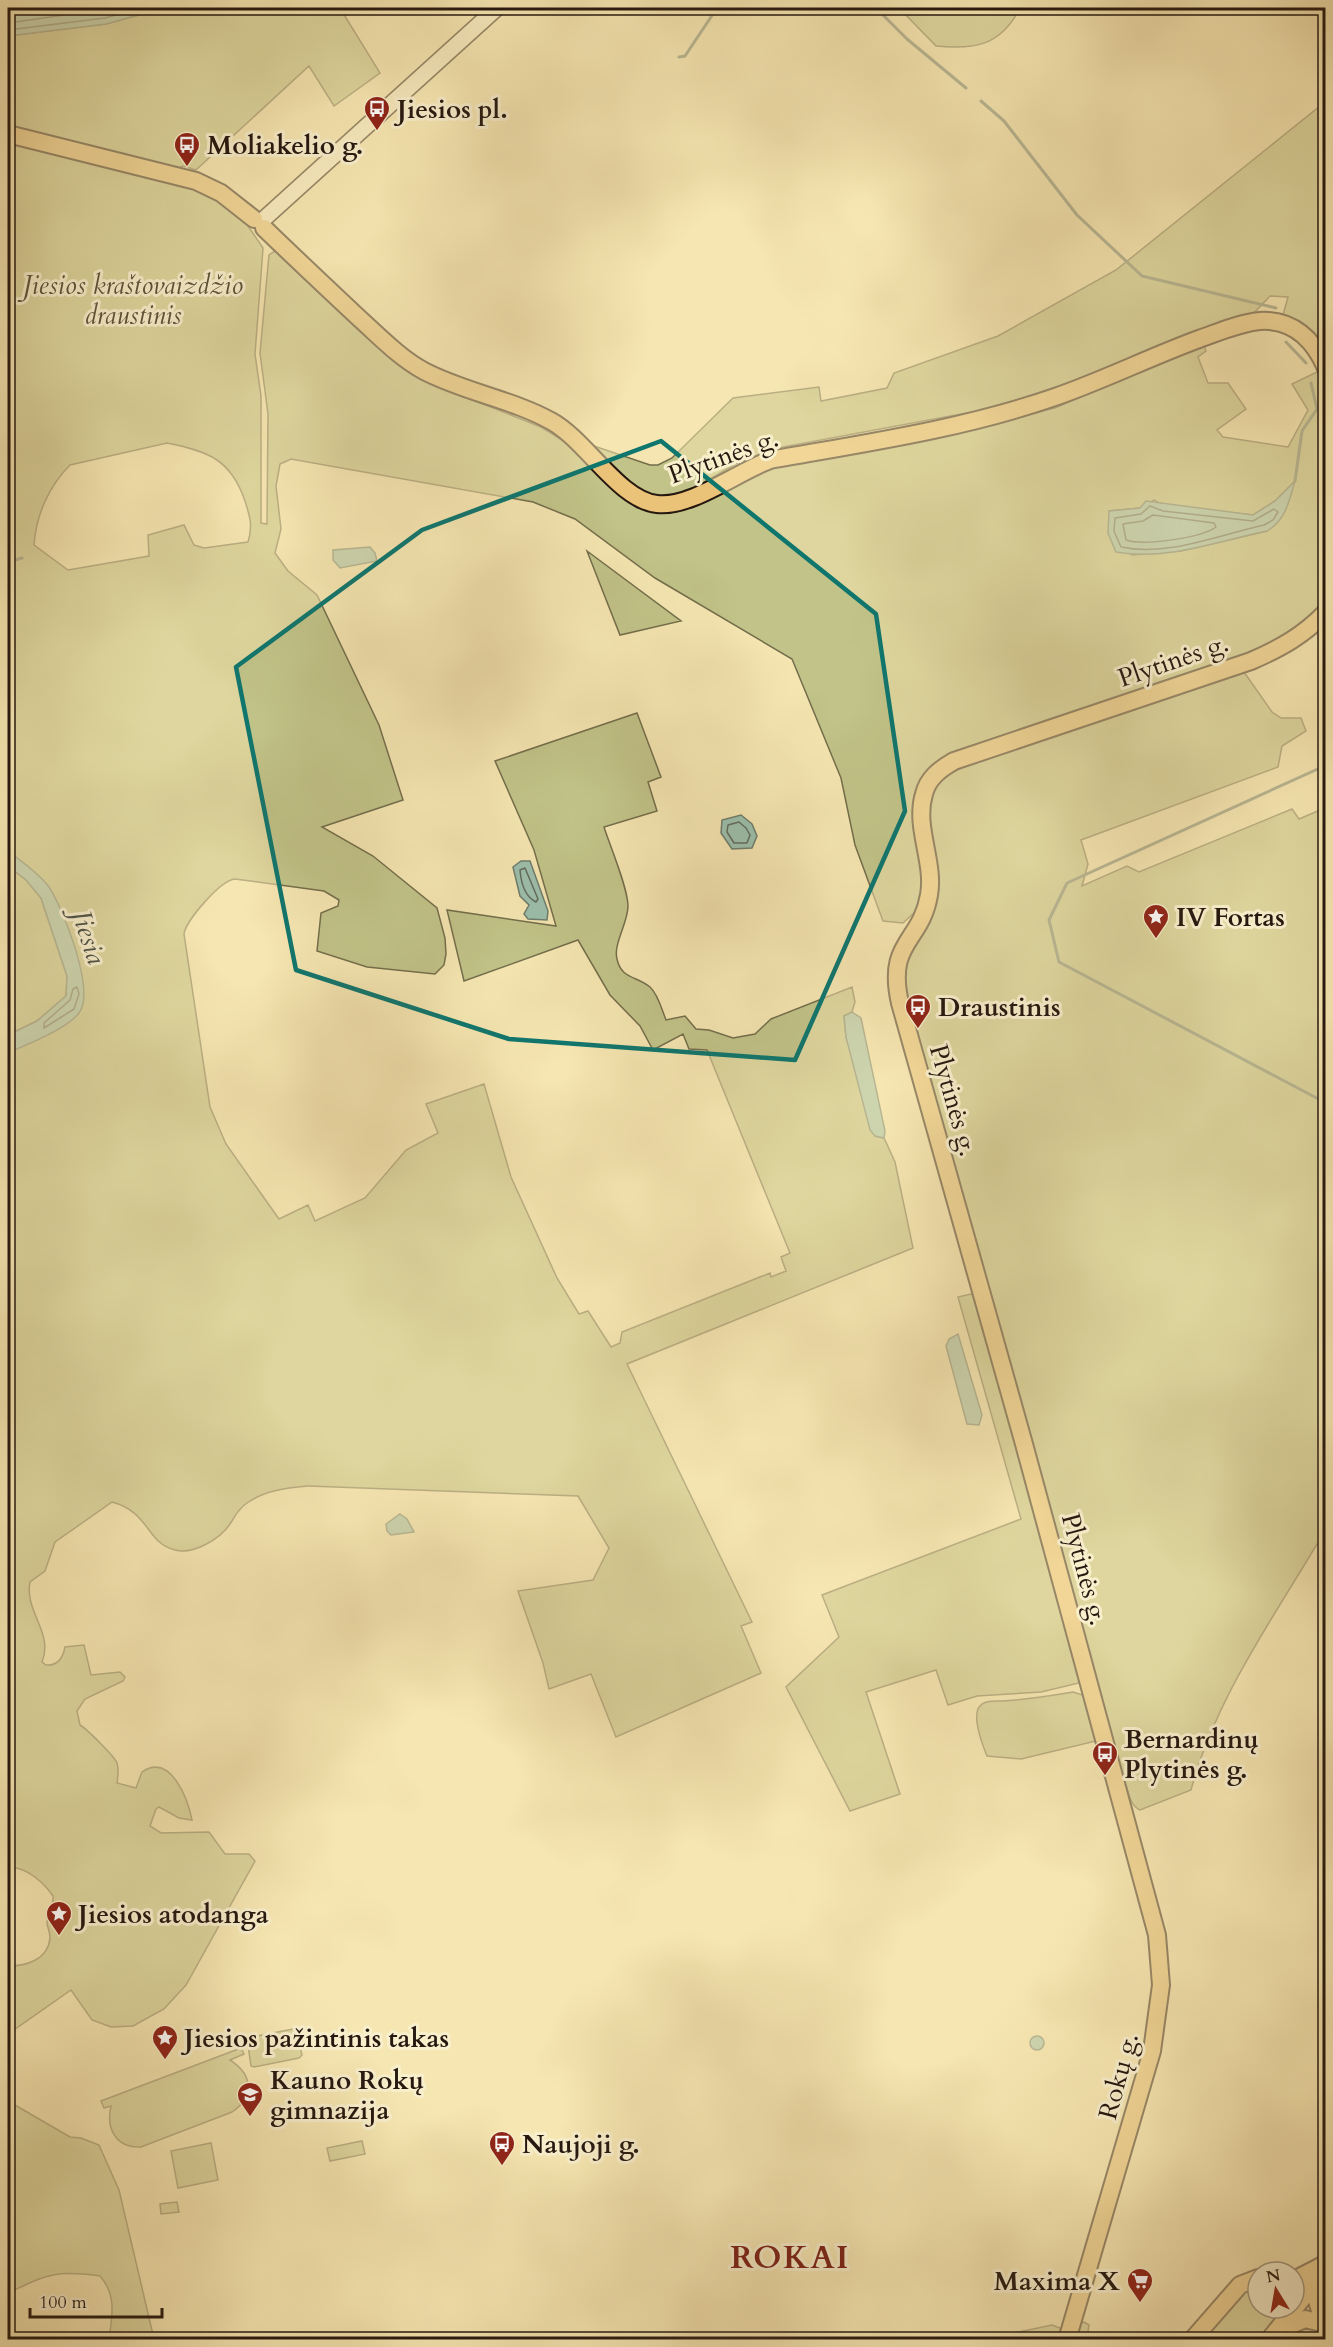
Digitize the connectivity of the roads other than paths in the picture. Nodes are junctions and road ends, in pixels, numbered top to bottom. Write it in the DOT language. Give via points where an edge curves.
graph roads {
  1 [pos="497,8"];
  2 [pos="8,134"];
  3 [pos="261,222"];
  4 [pos="1326,368"];
  5 [pos="1326,612"];
  6 [pos="1127,1821"];
  7 [pos="1326,2263"];
  8 [pos="1326,2269"];
  9 [pos="1326,2274"];
  10 [pos="1306,2276"];
  11 [pos="1246,2283"];
  12 [pos="1281,2324"];
  13 [pos="1324,2326"];
  14 [pos="1067,2340"];
  15 [pos="1192,2340"];
  1 -- 3 [label="main road"];
  2 -- 3 [label="main road" via="196,181 221,193"];
  3 -- 4 [label="main road, Plytinės g." via="407,360 437,378 551,421 639,499 656,504 688,499 770,460 908,436 1055,397 1155,355 1244,324 1267,321 1296,330 1313,345"];
  5 -- 6 [label="main road, Plytinės g." via="1288,644 1251,661 954,761 931,779 923,797 930,891 925,909 897,962 897,989"];
  6 -- 14 [label="main road, Rokų g." via="1157,1935 1159,2006 1143,2087"];
  7 -- 10 [label="main road"];
  8 -- 12 [label="main road"];
  9 -- 13 [label="main road" via="1317,2301"];
  11 -- 15 [label="main road"];
  12 -- 13 [label="main road" via="1305,2319"];
}
